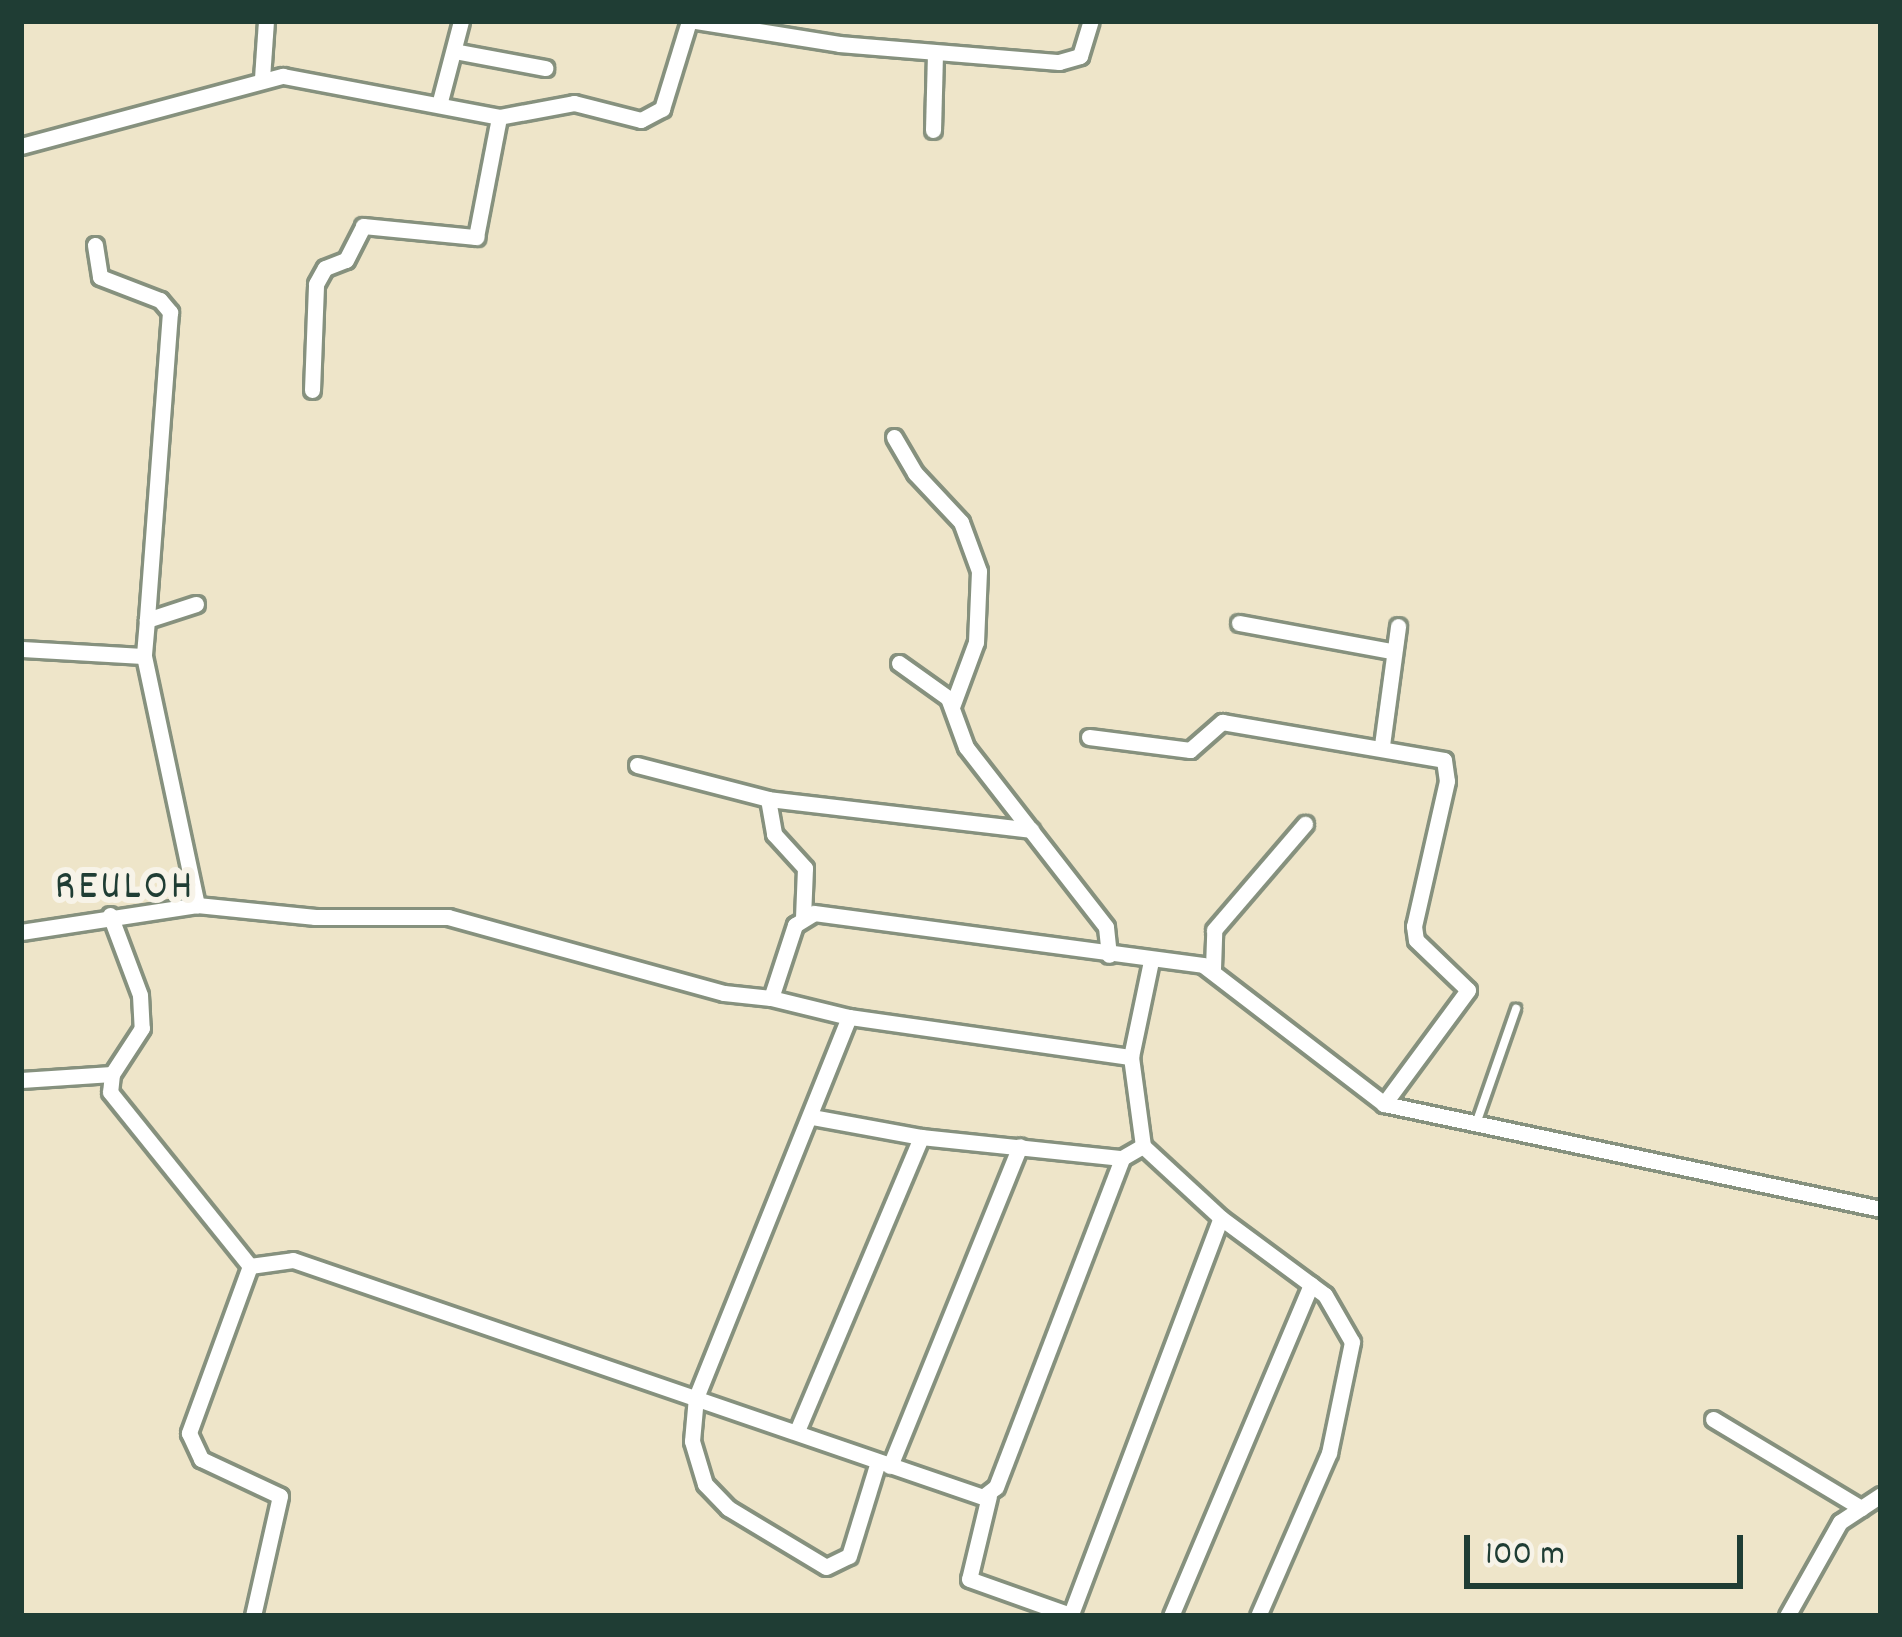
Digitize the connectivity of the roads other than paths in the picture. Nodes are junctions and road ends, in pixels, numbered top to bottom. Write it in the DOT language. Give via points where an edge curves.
graph roads {
  1 [pos="244,21"];
  2 [pos="461,21"];
  3 [pos="692,21"];
  4 [pos="1091,21"];
  5 [pos="266,23"];
  6 [pos="454,52"];
  7 [pos="935,55"];
  8 [pos="545,68"];
  9 [pos="262,78"];
  10 [pos="439,105"];
  11 [pos="499,117"];
  12 [pos="934,130"];
  13 [pos="21,146"];
  14 [pos="94,245"];
  15 [pos="312,390"];
  16 [pos="894,437"];
  17 [pos="196,604"];
  18 [pos="147,620"];
  19 [pos="1239,623"];
  20 [pos="1398,626"];
  21 [pos="21,649"];
  22 [pos="1392,651"];
  23 [pos="144,656"];
  24 [pos="899,663"];
  25 [pos="952,707"];
  26 [pos="1089,737"];
  27 [pos="1382,745"];
  28 [pos="637,765"];
  29 [pos="768,799"];
  30 [pos="1305,824"];
  31 [pos="1031,830"];
  32 [pos="197,905"];
  33 [pos="110,915"];
  34 [pos="803,918"];
  35 [pos="21,932"];
  36 [pos="1109,955"];
  37 [pos="1151,961"];
  38 [pos="1208,967"];
  39 [pos="771,998"];
  40 [pos="1516,1009"];
  41 [pos="849,1017"];
  42 [pos="1131,1058"];
  43 [pos="112,1075"];
  44 [pos="21,1080"];
  45 [pos="1384,1104"];
  46 [pos="812,1118"];
  47 [pos="1476,1122"];
  48 [pos="921,1137"];
  49 [pos="1020,1146"];
  50 [pos="1143,1146"];
  51 [pos="1122,1158"];
  52 [pos="1881,1209"];
  53 [pos="1221,1218"];
  54 [pos="250,1266"];
  55 [pos="1311,1284"];
  56 [pos="696,1397"];
  57 [pos="1713,1420"];
  58 [pos="797,1431"];
  59 [pos="884,1464"];
  60 [pos="1881,1495"];
  61 [pos="989,1496"];
  62 [pos="1862,1508"];
  63 [pos="1072,1615"];
  64 [pos="253,1616"];
  65 [pos="1171,1616"];
  66 [pos="1258,1616"];
  67 [pos="1787,1616"];
  1 -- 5 [label="street"];
  2 -- 6 [label="street"];
  3 -- 7 [label="street"];
  3 -- 11 [label="street" via="654,116 626,121 574,103"];
  4 -- 7 [label="street" via="1080,56 1069,62"];
  5 -- 9 [label="street"];
  6 -- 8 [label="street"];
  6 -- 10 [label="street"];
  7 -- 12 [label="street"];
  9 -- 10 [label="street"];
  9 -- 13 [label="street"];
  10 -- 11 [label="street"];
  11 -- 15 [label="street" via="476,237 363,226 346,260 325,268 316,284"];
  14 -- 18 [label="street" via="100,277 160,300 170,312"];
  16 -- 25 [label="street" via="915,473 961,521 979,571 976,642"];
  17 -- 18 [label="street"];
  18 -- 23 [label="street"];
  19 -- 22 [label="street"];
  20 -- 22 [label="street"];
  21 -- 23 [label="street"];
  22 -- 27 [label="street"];
  23 -- 32 [label="street"];
  24 -- 25 [label="street"];
  25 -- 31 [label="street" via="966,747"];
  26 -- 27 [label="street" via="1190,750 1222,722"];
  27 -- 45 [label="street" via="1447,767 1414,926 1416,940 1468,990"];
  28 -- 29 [label="street"];
  29 -- 31 [label="street"];
  29 -- 34 [label="street" via="774,833 805,868"];
  30 -- 38 [label="street" via="1214,930"];
  31 -- 36 [label="street" via="1106,927"];
  32 -- 33 [label="street"];
  32 -- 39 [label="street" via="315,917 448,917 537,935 724,993"];
  33 -- 35 [label="street"];
  33 -- 43 [label="street" via="140,995 142,1028"];
  34 -- 36 [label="street" via="814,913"];
  34 -- 39 [label="street"];
  36 -- 37 [label="street"];
  37 -- 38 [label="street"];
  37 -- 42 [label="street"];
  38 -- 45 [label="street"];
  39 -- 41 [label="street"];
  40 -- 47 [label="lane"];
  41 -- 42 [label="street"];
  41 -- 46 [label="street"];
  42 -- 50 [label="street"];
  43 -- 44 [label="street"];
  43 -- 54 [label="street" via="110,1092"];
  45 -- 47 [label="street"];
  46 -- 48 [label="street"];
  46 -- 56 [label="street"];
  47 -- 52 [label="street"];
  48 -- 49 [label="street"];
  48 -- 58 [label="street"];
  49 -- 51 [label="street"];
  49 -- 59 [label="street"];
  50 -- 51 [label="street"];
  50 -- 53 [label="street"];
  51 -- 61 [label="street"];
  53 -- 55 [label="street"];
  53 -- 63 [label="street"];
  54 -- 56 [label="street" via="293,1260"];
  54 -- 64 [label="street" via="189,1433 201,1459 280,1496"];
  55 -- 65 [label="street"];
  55 -- 66 [label="street" via="1341,1319 1354,1358 1329,1453"];
  56 -- 58 [label="street"];
  56 -- 59 [label="street" via="692,1441 705,1484 728,1508 816,1564 835,1566 849,1556"];
  57 -- 62 [label="street"];
  58 -- 59 [label="street"];
  59 -- 61 [label="street"];
  60 -- 62 [label="street"];
  61 -- 63 [label="street" via="969,1579"];
  62 -- 67 [label="street" via="1840,1522"];
}
